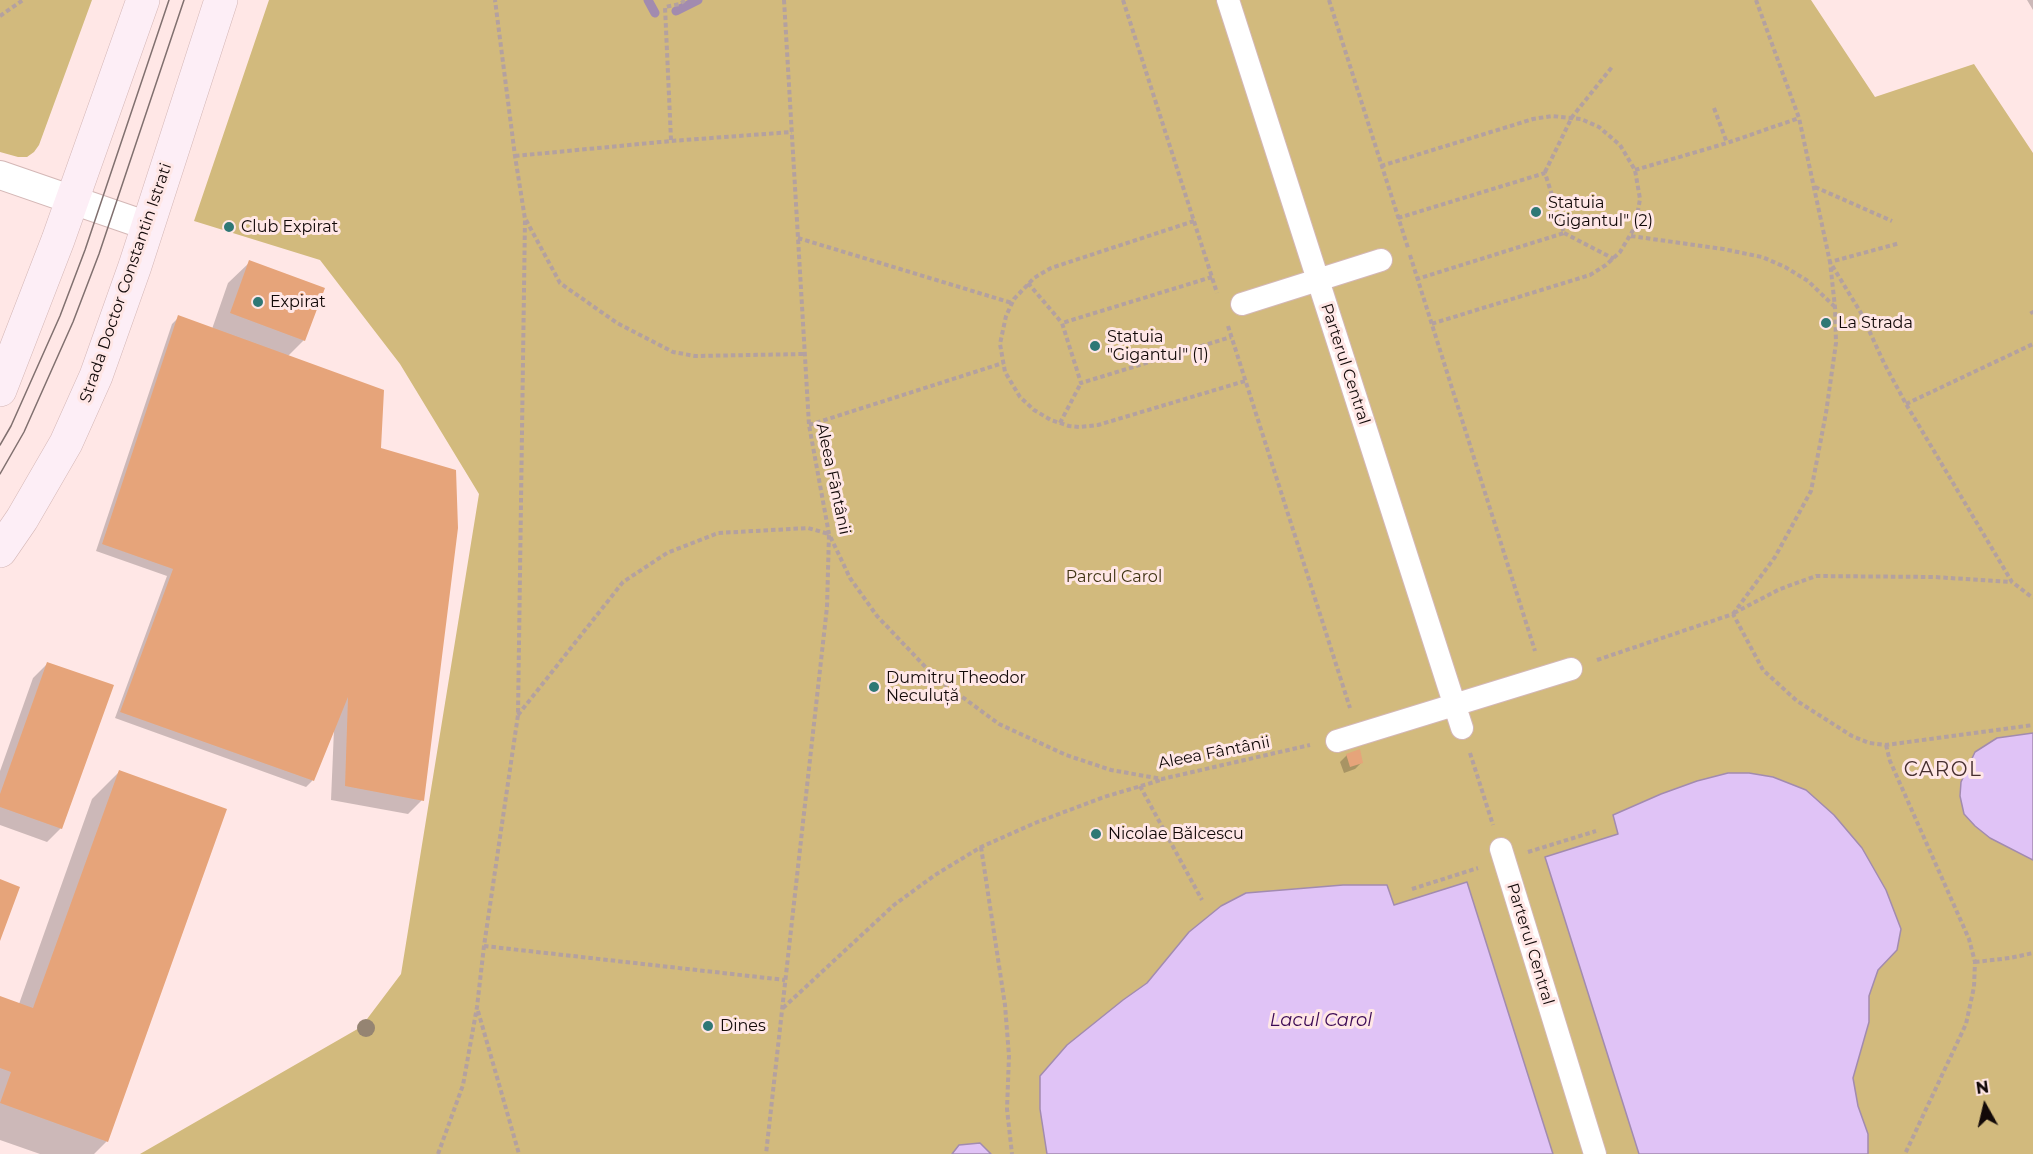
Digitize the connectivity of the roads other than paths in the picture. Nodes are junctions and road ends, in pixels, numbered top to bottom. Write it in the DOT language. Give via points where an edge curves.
graph roads {
  1 [pos="143,0"];
  2 [pos="221,0"];
  3 [pos="1228,0"];
  4 [pos="0,175"];
  5 [pos="72,201"];
  6 [pos="148,226"];
  7 [pos="1381,260"];
  8 [pos="1317,280"];
  9 [pos="1234,312"];
  10 [pos="0,390"];
  11 [pos="0,552"];
  12 [pos="1570,669"];
  13 [pos="1454,705"];
  14 [pos="1465,736"];
  15 [pos="1348,738"];
  16 [pos="1504,859"];
  17 [pos="1595,1154"];
  1 -- 5 [label="main road"];
  2 -- 6 [label="main road, Strada Doctor Constantin Istrati"];
  3 -- 8 [label="street, Parterul Central"];
  4 -- 5 [label="street"];
  5 -- 6 [label="street"];
  5 -- 10 [label="main road"];
  6 -- 11 [label="main road, Strada Doctor Constantin Istrati" via="96,376 71,434"];
  7 -- 8 [label="street"];
  8 -- 9 [label="street"];
  8 -- 13 [label="street, Parterul Central"];
  12 -- 13 [label="street"];
  13 -- 14 [label="street, Parterul Central"];
  13 -- 15 [label="street"];
  16 -- 17 [label="street, Parterul Central"];
}
